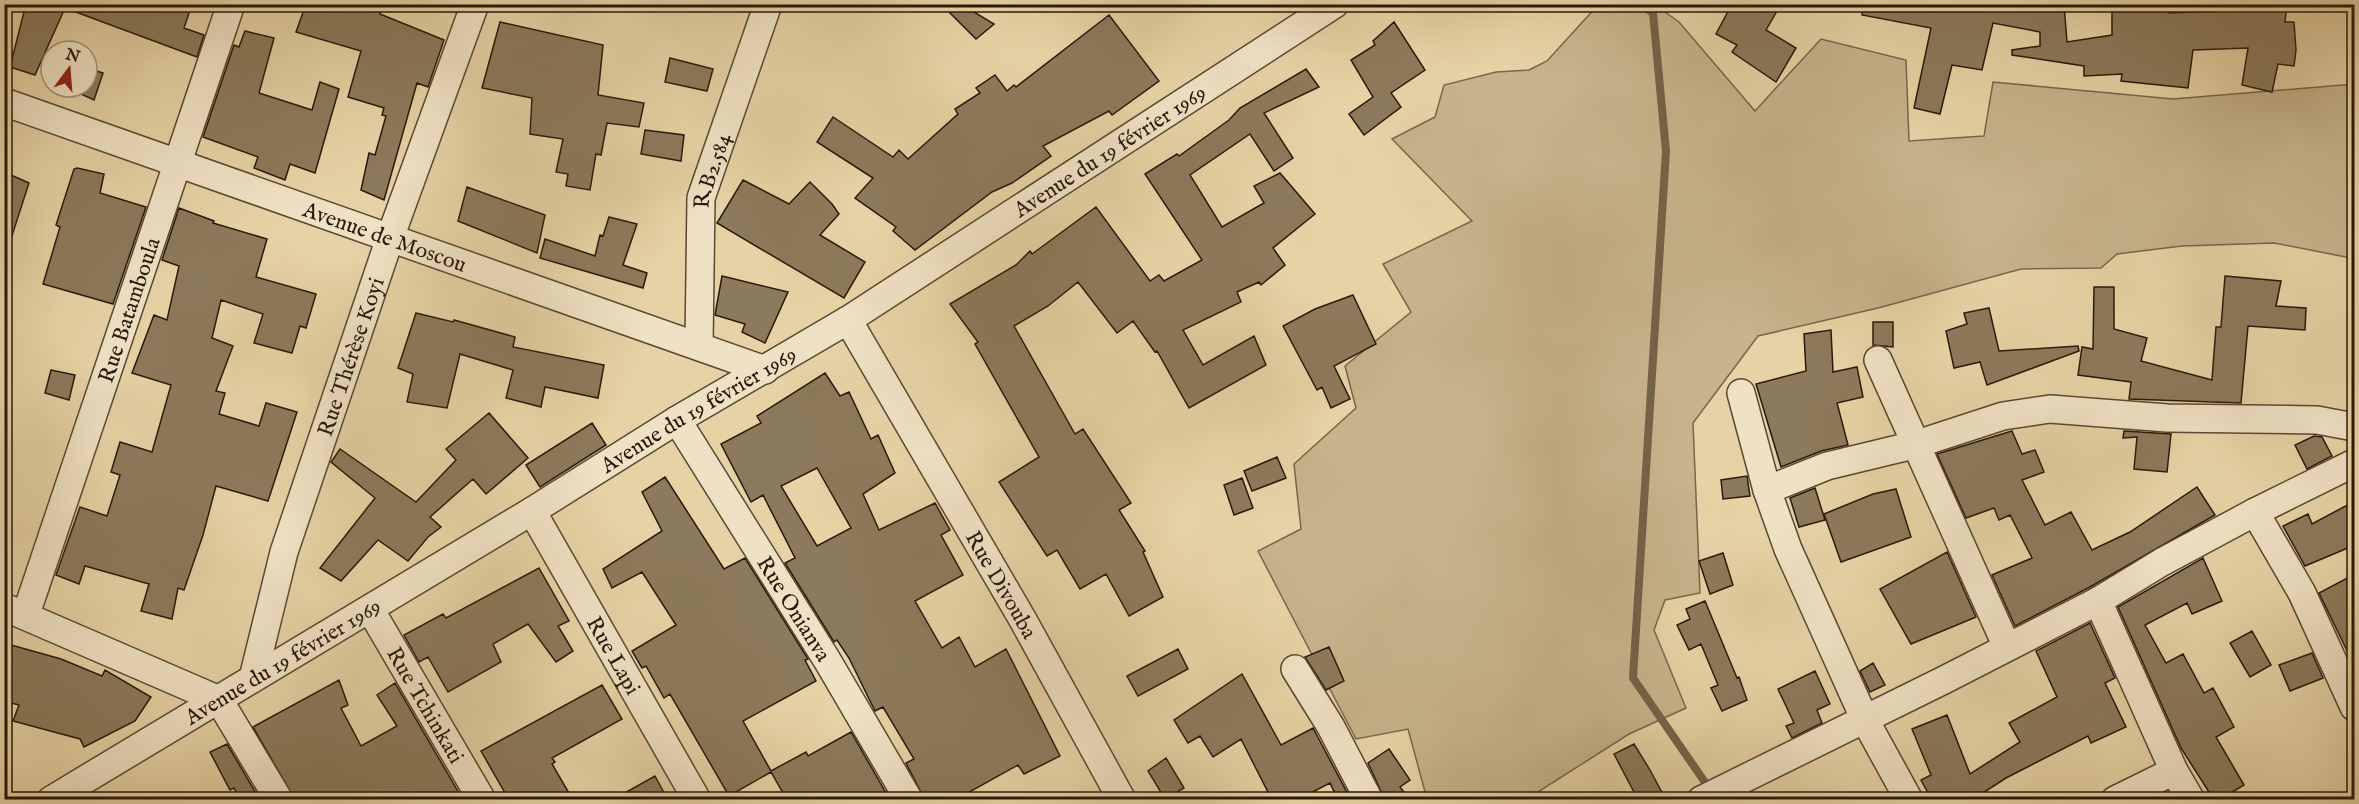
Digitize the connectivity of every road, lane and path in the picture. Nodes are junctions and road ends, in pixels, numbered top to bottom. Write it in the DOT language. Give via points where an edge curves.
graph roads {
  1 [pos="231,4"];
  2 [pos="475,4"];
  3 [pos="768,4"];
  4 [pos="1335,4"];
  5 [pos="4,102"];
  6 [pos="178,162"];
  7 [pos="390,238"];
  8 [pos="848,320"];
  9 [pos="699,346"];
  10 [pos="1878,360"];
  11 [pos="765,370"];
  12 [pos="1741,393"];
  13 [pos="676,420"];
  14 [pos="2355,427"];
  15 [pos="1914,445"];
  16 [pos="2355,463"];
  17 [pos="1767,490"];
  18 [pos="532,511"];
  19 [pos="2255,512"];
  20 [pos="2098,601"];
  21 [pos="370,609"];
  22 [pos="15,610"];
  23 [pos="2007,647"];
  24 [pos="1295,669"];
  25 [pos="253,678"];
  26 [pos="2352,694"];
  27 [pos="219,700"];
  28 [pos="1865,720"];
  29 [pos="2174,771"];
  30 [pos="1707,796"];
  31 [pos="61,797"];
  32 [pos="279,800"];
  33 [pos="482,800"];
  34 [pos="697,800"];
  35 [pos="909,800"];
  36 [pos="1122,800"];
  37 [pos="1369,800"];
  38 [pos="1909,800"];
  39 [pos="2115,800"];
  40 [pos="2191,800"];
  1 -- 6 [label="street, Rue Batamboula"];
  2 -- 7 [label="street, Rue Thérèse Koyi"];
  3 -- 9 [label="street, R.B2.584" via="701,198"];
  4 -- 8 [label="street, Avenue du 19 février 1969"];
  5 -- 6 [label="street, Avenue de Moscou"];
  6 -- 7 [label="street, Avenue de Moscou"];
  6 -- 22 [label="street, Rue Batamboula"];
  7 -- 9 [label="street, Avenue de Moscou"];
  7 -- 25 [label="street, Rue Thérèse Koyi" via="284,552"];
  8 -- 11 [label="street, Avenue du 19 février 1969"];
  8 -- 36 [label="street, Rue Divouba" via="1023,620"];
  9 -- 11 [label="street, Avenue de Moscou"];
  10 -- 15 [label="street"];
  11 -- 13 [label="street, Avenue du 19 février 1969"];
  12 -- 17 [label="street"];
  13 -- 18 [label="street, Avenue du 19 février 1969"];
  13 -- 35 [label="street, Rue Onianva" via="827,660"];
  14 -- 15 [label="street" via="2317,420 2167,418 2050,408 2003,416"];
  15 -- 17 [label="street" via="1827,466"];
  15 -- 23 [label="street"];
  16 -- 19 [label="street"];
  17 -- 28 [label="street" via="1788,549"];
  18 -- 21 [label="street, Avenue du 19 février 1969"];
  18 -- 34 [label="street, Rue Lapi"];
  19 -- 20 [label="street"];
  19 -- 26 [label="street" via="2302,593"];
  20 -- 23 [label="street"];
  20 -- 29 [label="street"];
  21 -- 25 [label="street, Avenue du 19 février 1969"];
  21 -- 33 [label="street, Rue Tchinkati"];
  22 -- 27 [label="street"];
  23 -- 28 [label="street"];
  24 -- 37 [label="street"];
  25 -- 27 [label="street, Avenue du 19 février 1969"];
  27 -- 31 [label="street, Avenue du 19 février 1969"];
  27 -- 32 [label="street"];
  28 -- 30 [label="street"];
  28 -- 38 [label="street"];
  29 -- 39 [label="street"];
  29 -- 40 [label="street"];
}
